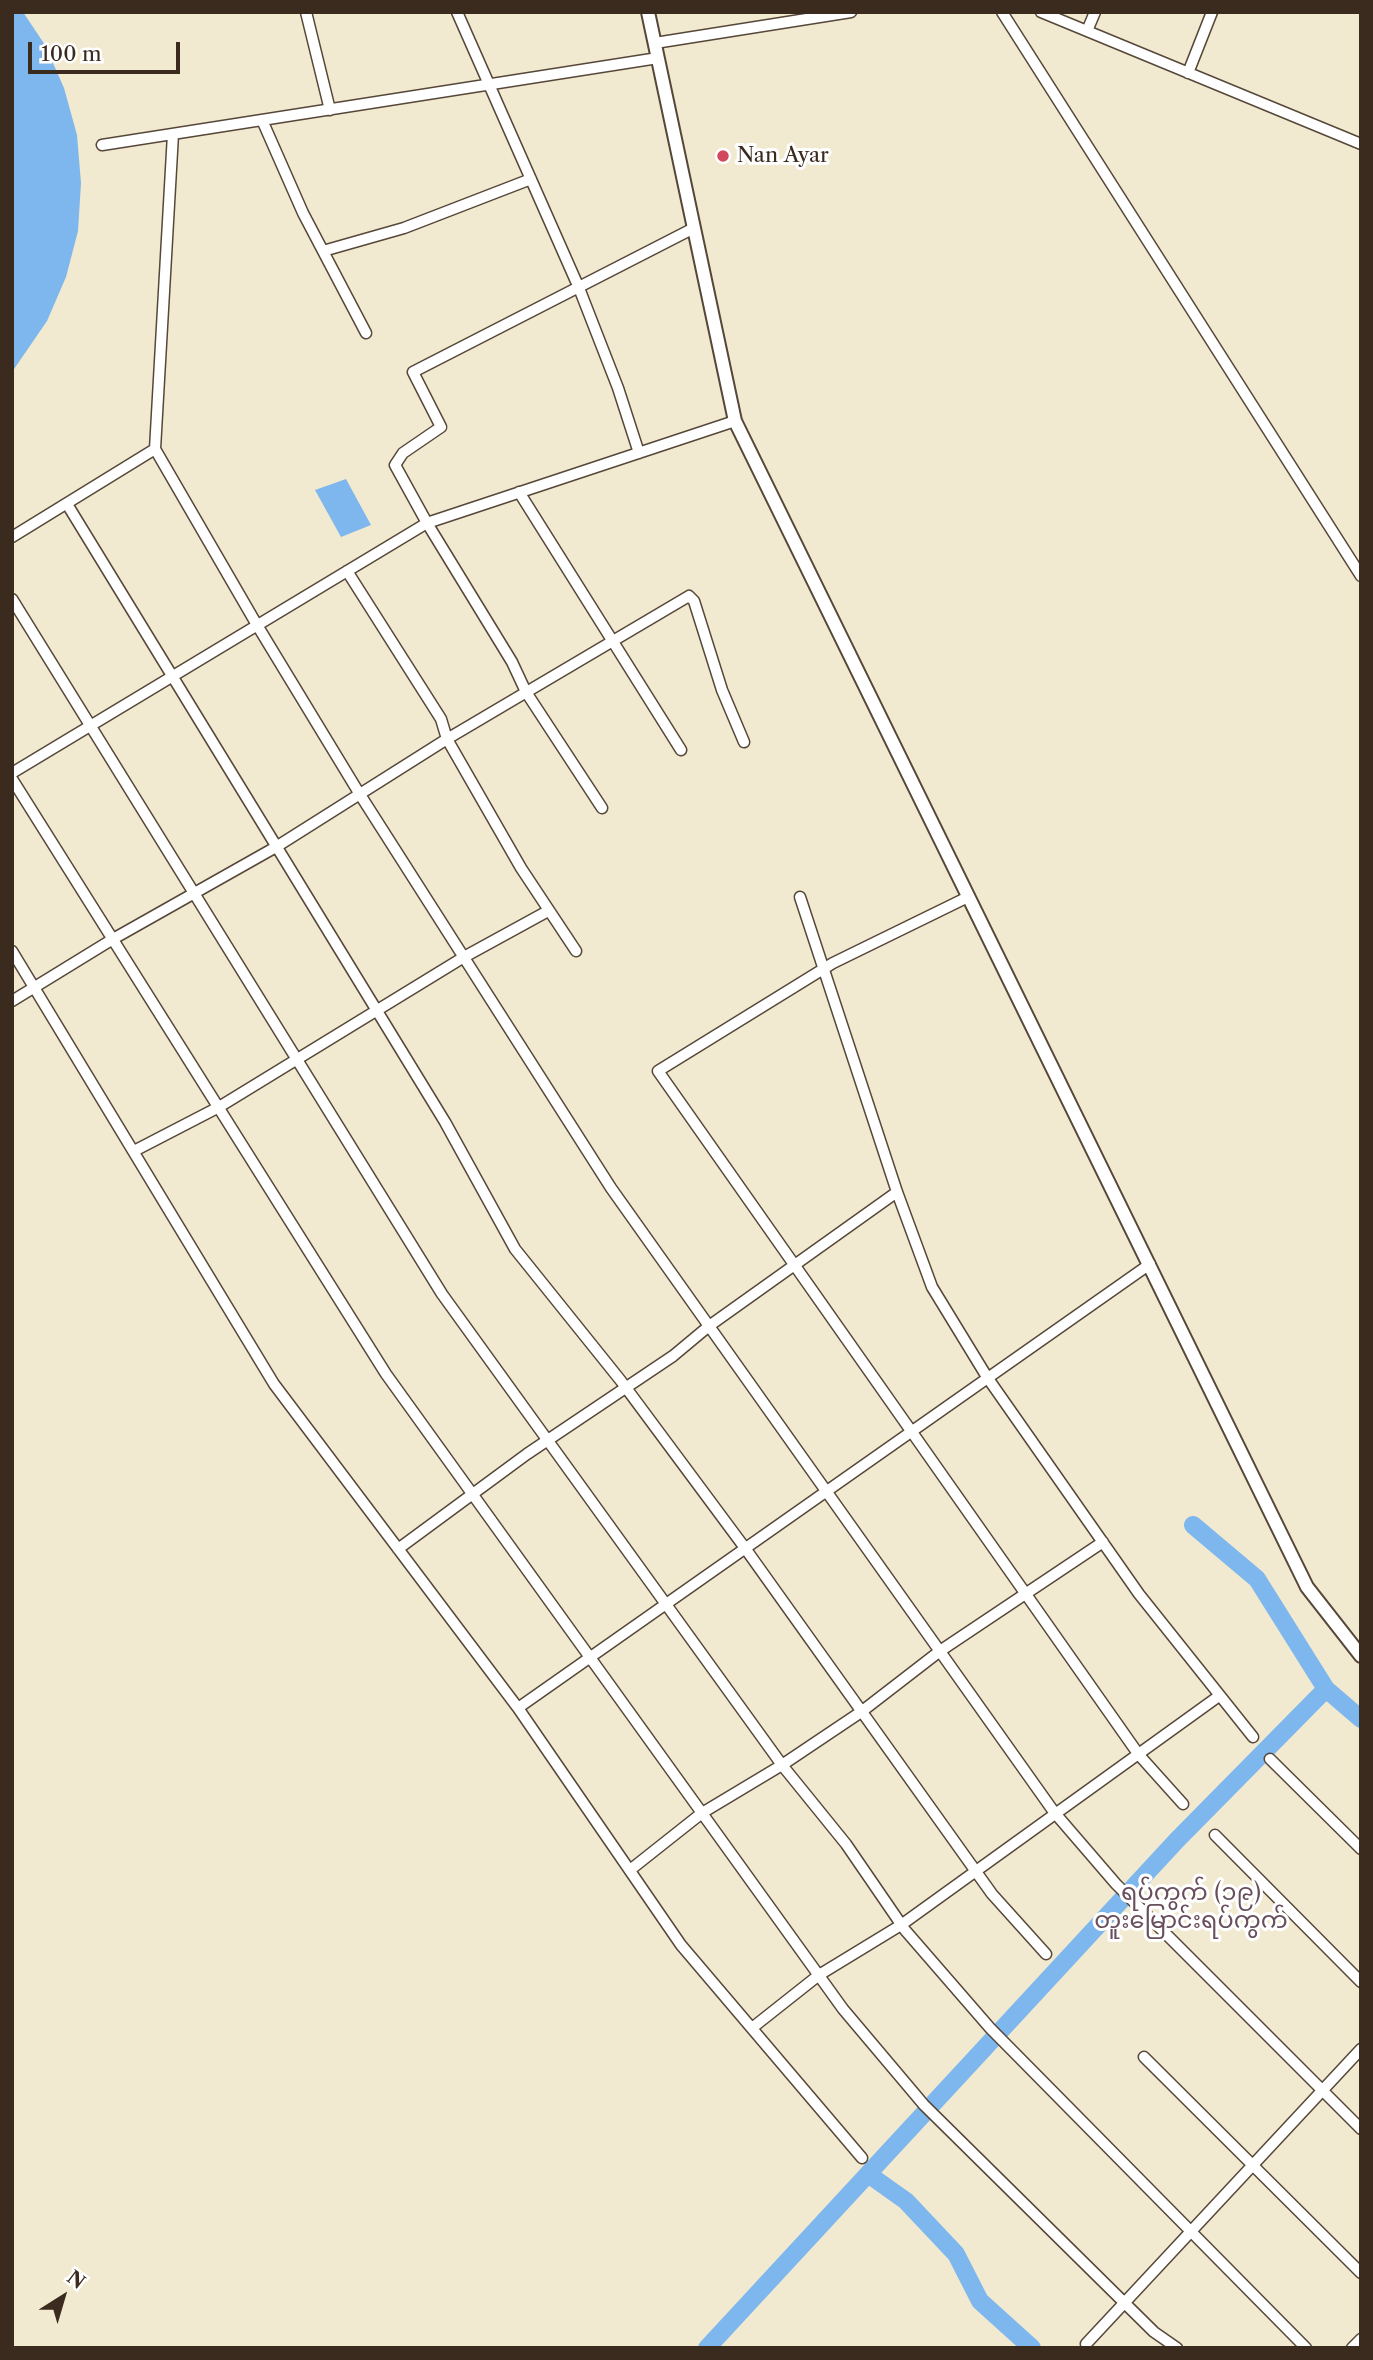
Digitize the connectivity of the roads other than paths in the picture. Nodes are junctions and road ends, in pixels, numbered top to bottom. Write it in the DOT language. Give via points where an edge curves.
graph roads {
  1 [pos="306,12"];
  2 [pos="457,12"];
  3 [pos="648,12"];
  4 [pos="850,12"];
  5 [pos="1002,12"];
  6 [pos="1041,12"];
  7 [pos="1095,12"];
  8 [pos="1212,12"];
  9 [pos="1087,31"];
  10 [pos="655,43"];
  11 [pos="658,58"];
  12 [pos="1188,73"];
  13 [pos="489,85"];
  14 [pos="330,110"];
  15 [pos="262,120"];
  16 [pos="173,134"];
  17 [pos="1361,144"];
  18 [pos="102,145"];
  19 [pos="531,179"];
  20 [pos="694,228"];
  21 [pos="323,251"];
  22 [pos="579,288"];
  23 [pos="366,333"];
  24 [pos="735,421"];
  25 [pos="155,449"];
  26 [pos="639,453"];
  27 [pos="519,492"];
  28 [pos="67,504"];
  29 [pos="427,523"];
  30 [pos="12,537"];
  31 [pos="346,571"];
  32 [pos="1361,576"];
  33 [pos="12,599"];
  34 [pos="257,625"];
  35 [pos="610,642"];
  36 [pos="170,676"];
  37 [pos="526,692"];
  38 [pos="91,726"];
  39 [pos="447,738"];
  40 [pos="744,741"];
  41 [pos="681,750"];
  42 [pos="12,773"];
  43 [pos="12,779"];
  44 [pos="359,793"];
  45 [pos="601,808"];
  46 [pos="276,847"];
  47 [pos="194,893"];
  48 [pos="800,897"];
  49 [pos="968,897"];
  50 [pos="548,911"];
  51 [pos="113,939"];
  52 [pos="12,951"];
  53 [pos="576,951"];
  54 [pos="464,957"];
  55 [pos="824,970"];
  56 [pos="34,987"];
  57 [pos="12,1001"];
  58 [pos="376,1010"];
  59 [pos="297,1060"];
  60 [pos="219,1107"];
  61 [pos="134,1152"];
  62 [pos="897,1192"];
  63 [pos="1150,1264"];
  64 [pos="793,1267"];
  65 [pos="709,1326"];
  66 [pos="987,1377"];
  67 [pos="626,1388"];
  68 [pos="910,1432"];
  69 [pos="548,1440"];
  70 [pos="826,1490"];
  71 [pos="472,1493"];
  72 [pos="1103,1542"];
  73 [pos="745,1548"];
  74 [pos="398,1549"];
  75 [pos="1026,1593"];
  76 [pos="666,1602"];
  77 [pos="940,1651"];
  78 [pos="1361,1656"];
  79 [pos="591,1657"];
  80 [pos="1219,1696"];
  81 [pos="518,1708"];
  82 [pos="861,1712"];
  83 [pos="1253,1737"];
  84 [pos="1139,1755"];
  85 [pos="1270,1759"];
  86 [pos="782,1765"];
  87 [pos="1183,1804"];
  88 [pos="1054,1812"];
  89 [pos="702,1813"];
  90 [pos="1215,1835"];
  91 [pos="1361,1849"];
  92 [pos="630,1870"];
  93 [pos="975,1872"];
  94 [pos="901,1924"];
  95 [pos="1046,1954"];
  96 [pos="819,1975"];
  97 [pos="1361,1982"];
  98 [pos="752,2028"];
  99 [pos="1361,2049"];
  100 [pos="1144,2057"];
  101 [pos="1321,2089"];
  102 [pos="1361,2129"];
  103 [pos="862,2158"];
  104 [pos="1252,2165"];
  105 [pos="1189,2233"];
  106 [pos="1361,2273"];
  107 [pos="1125,2302"];
  108 [pos="1361,2339"];
  109 [pos="1086,2344"];
  110 [pos="1177,2348"];
  111 [pos="1306,2348"];
  112 [pos="1352,2348"];
  1 -- 14 [label="street"];
  2 -- 13 [label="street"];
  3 -- 10 [label="main road"];
  4 -- 10 [label="street"];
  5 -- 32 [label="street"];
  6 -- 9 [label="street"];
  7 -- 9 [label="street"];
  8 -- 12 [label="street"];
  9 -- 12 [label="street"];
  10 -- 11 [label="main road"];
  11 -- 13 [label="street"];
  11 -- 20 [label="main road"];
  12 -- 17 [label="street"];
  13 -- 14 [label="street"];
  13 -- 19 [label="street"];
  14 -- 15 [label="street"];
  15 -- 16 [label="street"];
  15 -- 21 [label="street"];
  16 -- 18 [label="street"];
  16 -- 25 [label="street"];
  19 -- 21 [label="street" via="404,228"];
  19 -- 22 [label="street"];
  20 -- 22 [label="street"];
  20 -- 24 [label="main road"];
  21 -- 23 [label="street"];
  22 -- 26 [label="street"];
  22 -- 29 [label="street" via="413,372 441,427 403,453 395,465"];
  24 -- 26 [label="street"];
  24 -- 49 [label="main road"];
  25 -- 28 [label="street"];
  25 -- 34 [label="street"];
  26 -- 27 [label="street"];
  27 -- 29 [label="street"];
  27 -- 35 [label="street"];
  28 -- 30 [label="street"];
  28 -- 36 [label="street"];
  29 -- 31 [label="street"];
  29 -- 37 [label="street"];
  31 -- 34 [label="street"];
  31 -- 39 [label="street" via="440,719"];
  33 -- 38 [label="street"];
  34 -- 36 [label="street"];
  34 -- 44 [label="street"];
  35 -- 37 [label="street"];
  35 -- 40 [label="street" via="691,597"];
  35 -- 41 [label="street"];
  36 -- 38 [label="street"];
  36 -- 46 [label="street"];
  37 -- 39 [label="street"];
  37 -- 45 [label="street"];
  38 -- 42 [label="street"];
  38 -- 47 [label="street"];
  39 -- 44 [label="street"];
  39 -- 50 [label="street"];
  43 -- 51 [label="street"];
  44 -- 46 [label="street"];
  44 -- 54 [label="street"];
  46 -- 47 [label="street"];
  46 -- 58 [label="street"];
  47 -- 51 [label="street"];
  47 -- 59 [label="street"];
  48 -- 55 [label="street"];
  49 -- 55 [label="street"];
  49 -- 63 [label="main road"];
  50 -- 53 [label="street"];
  50 -- 54 [label="street"];
  51 -- 56 [label="street"];
  51 -- 60 [label="street"];
  52 -- 56 [label="street"];
  54 -- 58 [label="street"];
  54 -- 65 [label="street" via="611,1188"];
  55 -- 62 [label="street"];
  55 -- 64 [label="street" via="658,1071"];
  56 -- 57 [label="street"];
  56 -- 61 [label="street"];
  58 -- 59 [label="street"];
  58 -- 67 [label="street" via="515,1249"];
  59 -- 60 [label="street"];
  59 -- 69 [label="street" via="442,1294"];
  60 -- 61 [label="street"];
  60 -- 71 [label="street" via="386,1374"];
  61 -- 74 [label="street" via="274,1384"];
  62 -- 64 [label="street"];
  62 -- 66 [label="street" via="932,1287"];
  63 -- 66 [label="street"];
  63 -- 78 [label="main road" via="1307,1587"];
  64 -- 65 [label="street"];
  64 -- 68 [label="street"];
  65 -- 67 [label="street"];
  65 -- 70 [label="street"];
  66 -- 68 [label="street"];
  66 -- 72 [label="street"];
  67 -- 69 [label="street"];
  67 -- 73 [label="street"];
  68 -- 70 [label="street"];
  68 -- 75 [label="street"];
  69 -- 71 [label="street"];
  69 -- 76 [label="street"];
  70 -- 73 [label="street"];
  70 -- 77 [label="street"];
  71 -- 74 [label="street"];
  71 -- 79 [label="street"];
  72 -- 75 [label="street"];
  72 -- 80 [label="street"];
  73 -- 76 [label="street"];
  73 -- 82 [label="street"];
  74 -- 81 [label="street"];
  75 -- 77 [label="street"];
  75 -- 84 [label="street"];
  76 -- 79 [label="street"];
  76 -- 86 [label="street"];
  77 -- 82 [label="street"];
  77 -- 88 [label="street"];
  79 -- 81 [label="street"];
  79 -- 89 [label="street"];
  80 -- 83 [label="street"];
  80 -- 84 [label="street"];
  81 -- 92 [label="street"];
  82 -- 86 [label="street"];
  82 -- 93 [label="street"];
  84 -- 87 [label="street"];
  84 -- 88 [label="street"];
  85 -- 91 [label="street"];
  86 -- 89 [label="street"];
  86 -- 94 [label="street" via="846,1844"];
  88 -- 93 [label="street"];
  88 -- 101 [label="street" via="1116,1884"];
  89 -- 92 [label="street"];
  89 -- 96 [label="street"];
  90 -- 97 [label="street"];
  92 -- 98 [label="street" via="681,1945"];
  93 -- 94 [label="street"];
  93 -- 95 [label="street"];
  94 -- 96 [label="street"];
  94 -- 105 [label="street" via="998,2036"];
  96 -- 98 [label="street"];
  96 -- 107 [label="street" via="924,2105"];
  98 -- 103 [label="street"];
  99 -- 101 [label="street"];
  100 -- 104 [label="street"];
  101 -- 102 [label="street"];
  101 -- 104 [label="street"];
  104 -- 105 [label="street"];
  104 -- 106 [label="street"];
  105 -- 107 [label="street"];
  105 -- 111 [label="street"];
  107 -- 109 [label="street"];
  107 -- 110 [label="street"];
  108 -- 112 [label="street"];
}
